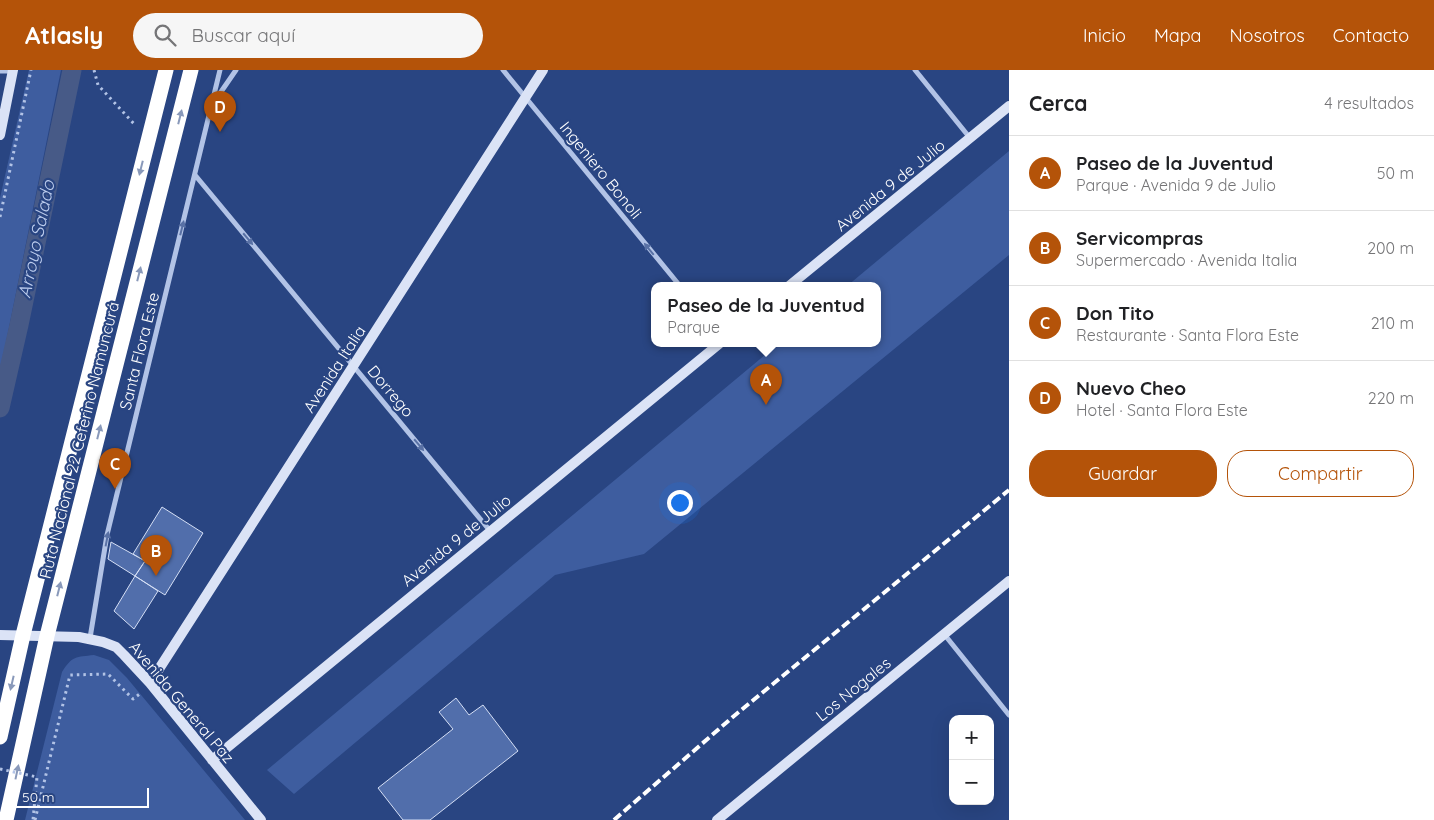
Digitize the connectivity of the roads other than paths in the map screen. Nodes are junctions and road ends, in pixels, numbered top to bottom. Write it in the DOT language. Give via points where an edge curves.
graph roads {
  1 [pos="13,70"];
  2 [pos="166,70"];
  3 [pos="192,70"];
  4 [pos="220,70"];
  5 [pos="236,70"];
  6 [pos="503,70"];
  7 [pos="543,70"];
  8 [pos="915,70"];
  9 [pos="0,71"];
  10 [pos="525,98"];
  11 [pos="1009,106"];
  12 [pos="211,107"];
  13 [pos="0,135"];
  14 [pos="970,138"];
  15 [pos="195,175"];
  16 [pos="677,282"];
  17 [pos="794,282"];
  18 [pos="715,347"];
  19 [pos="353,366"];
  20 [pos="491,532"];
  21 [pos="1009,581"];
  22 [pos="944,634"];
  23 [pos="0,635"];
  24 [pos="23,635"];
  25 [pos="47,636"];
  26 [pos="90,638"];
  27 [pos="150,683"];
  28 [pos="1009,715"];
  29 [pos="0,737"];
  30 [pos="212,760"];
  31 [pos="6,820"];
  32 [pos="261,820"];
  33 [pos="717,820"];
  1 -- 9 [label="street"];
  1 -- 13 [label="main road"];
  2 -- 24 [label="highway, Ruta Nacional 22 Ceferino Namuncurá, one-way"];
  25 -- 3 [label="highway, Ruta Nacional 22 Ceferino Namuncurá, one-way"];
  4 -- 12 [label="street, Santa Flora Este"];
  5 -- 12 [label="street"];
  6 -- 10 [label="street, Ingeniero Bonoli"];
  7 -- 10 [label="main road, Avenida Italia"];
  8 -- 14 [label="street"];
  16 -- 10 [label="street, Ingeniero Bonoli, one-way"];
  10 -- 19 [label="main road, Avenida Italia"];
  11 -- 14 [label="main road, Avenida 9 de Julio"];
  12 -- 15 [label="street, Santa Flora Este"];
  14 -- 17 [label="main road, Avenida 9 de Julio"];
  15 -- 19 [label="street, Dorrego, one-way"];
  26 -- 15 [label="street, Santa Flora Este, one-way" via="108,535"];
  18 -- 20 [label="main road, Avenida 9 de Julio"];
  19 -- 20 [label="street, Dorrego, one-way"];
  19 -- 27 [label="main road, Avenida Italia"];
  20 -- 30 [label="main road, Avenida 9 de Julio"];
  21 -- 22 [label="main road, Los Nogales"];
  22 -- 28 [label="street"];
  22 -- 33 [label="main road, Los Nogales"];
  23 -- 24 [label="main road, Avenida General Paz"];
  24 -- 25 [label="main road, Avenida General Paz"];
  24 -- 29 [label="highway, Ruta Nacional 22 Ceferino Namuncurá, one-way"];
  25 -- 26 [label="main road, Avenida General Paz"];
  31 -- 25 [label="highway, Ruta Nacional 22 Ceferino Namuncurá, one-way"];
  26 -- 27 [label="main road, Avenida General Paz" via="116,648"];
  27 -- 30 [label="main road, Avenida General Paz"];
  30 -- 32 [label="main road, Avenida General Paz"];
}
